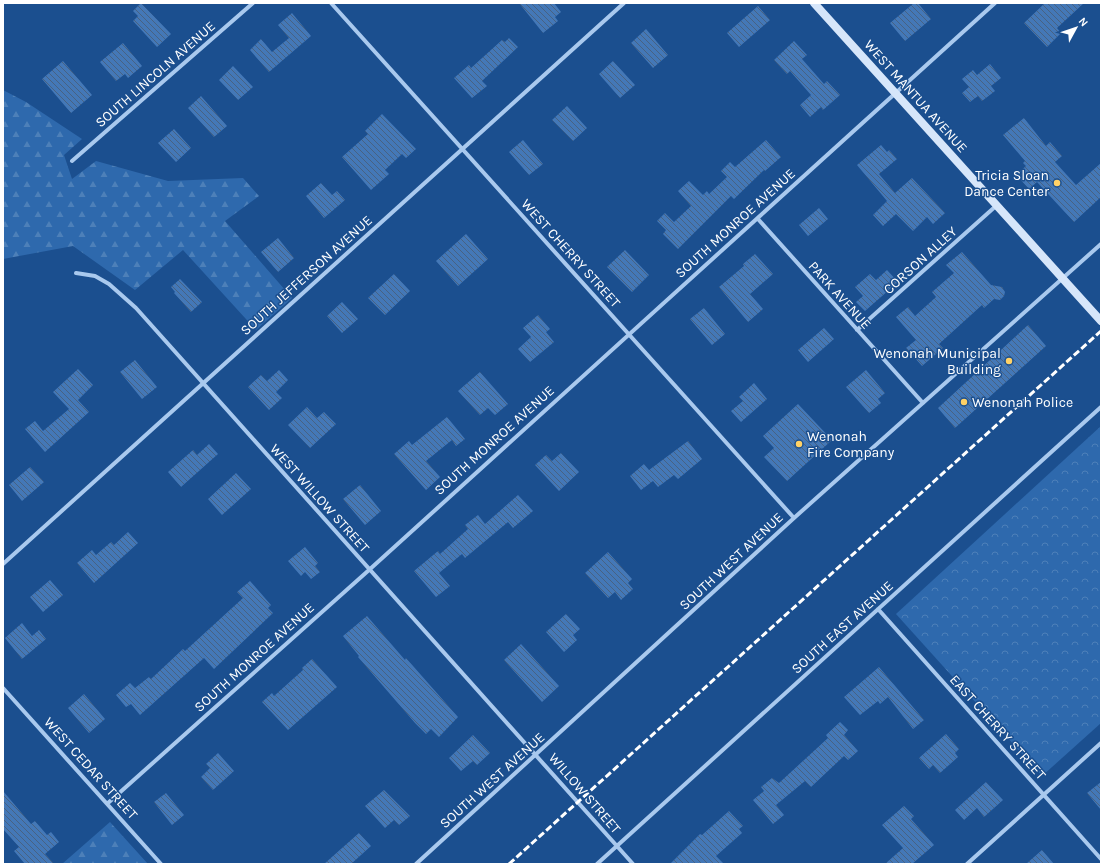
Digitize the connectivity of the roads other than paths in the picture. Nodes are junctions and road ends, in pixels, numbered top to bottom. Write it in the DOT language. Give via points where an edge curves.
graph roads {
  1 [pos="253,3"];
  2 [pos="332,3"];
  3 [pos="624,3"];
  4 [pos="814,3"];
  5 [pos="995,3"];
  6 [pos="895,93"];
  7 [pos="462,149"];
  8 [pos="72,162"];
  9 [pos="997,206"];
  10 [pos="758,219"];
  11 [pos="1101,244"];
  12 [pos="76,273"];
  13 [pos="1063,278"];
  14 [pos="1101,321"];
  15 [pos="857,330"];
  16 [pos="628,333"];
  17 [pos="203,383"];
  18 [pos="923,403"];
  19 [pos="1101,407"];
  20 [pos="794,518"];
  21 [pos="3,564"];
  22 [pos="369,570"];
  23 [pos="878,609"];
  24 [pos="3,688"];
  25 [pos="1101,743"];
  26 [pos="536,754"];
  27 [pos="1044,795"];
  28 [pos="108,803"];
  29 [pos="617,846"];
  30 [pos="1101,859"];
  31 [pos="161,864"];
  32 [pos="416,864"];
  33 [pos="597,864"];
  34 [pos="633,864"];
  35 [pos="967,864"];
  1 -- 8 [label="street, SOUTH LINCOLN AVENUE"];
  2 -- 7 [label="street, WEST CHERRY STREET"];
  3 -- 7 [label="street, SOUTH JEFFERSON AVENUE"];
  4 -- 6 [label="street, WEST MANTUA AVENUE"];
  5 -- 6 [label="street, SOUTH MONROE AVENUE"];
  6 -- 9 [label="street, WEST MANTUA AVENUE"];
  6 -- 10 [label="street, SOUTH MONROE AVENUE"];
  7 -- 16 [label="street, WEST CHERRY STREET"];
  7 -- 17 [label="street, SOUTH JEFFERSON AVENUE"];
  9 -- 13 [label="street, WEST MANTUA AVENUE"];
  9 -- 15 [label="street, CORSON ALLEY"];
  10 -- 15 [label="street, PARK AVENUE"];
  10 -- 16 [label="street, SOUTH MONROE AVENUE"];
  11 -- 13 [label="street, SOUTH WEST AVENUE"];
  12 -- 17 [label="street, WEST WILLOW STREET" via="95,276 109,284 136,308"];
  13 -- 14 [label="street, WEST MANTUA AVENUE"];
  13 -- 18 [label="street, SOUTH WEST AVENUE"];
  15 -- 18 [label="street, PARK AVENUE"];
  16 -- 20 [label="street, WEST CHERRY STREET"];
  16 -- 22 [label="street, SOUTH MONROE AVENUE"];
  17 -- 21 [label="street, SOUTH JEFFERSON AVENUE"];
  17 -- 22 [label="street, WEST WILLOW STREET"];
  18 -- 20 [label="street, SOUTH WEST AVENUE"];
  19 -- 23 [label="street, SOUTH EAST AVENUE"];
  20 -- 26 [label="street, SOUTH WEST AVENUE"];
  22 -- 26 [label="street, WEST WILLOW STREET"];
  22 -- 28 [label="street, SOUTH MONROE AVENUE"];
  23 -- 27 [label="street, EAST CHERRY STREET"];
  23 -- 29 [label="street, SOUTH EAST AVENUE"];
  24 -- 28 [label="street, WEST CEDAR STREET"];
  25 -- 27 [label="street"];
  26 -- 29 [label="street, WILLOW STREET"];
  26 -- 32 [label="street, SOUTH WEST AVENUE"];
  27 -- 30 [label="street, EAST CHERRY STREET"];
  27 -- 35 [label="street"];
  28 -- 31 [label="street, WEST CEDAR STREET"];
  29 -- 33 [label="street, SOUTH EAST AVENUE"];
  29 -- 34 [label="street, WILLOW STREET"];
}
